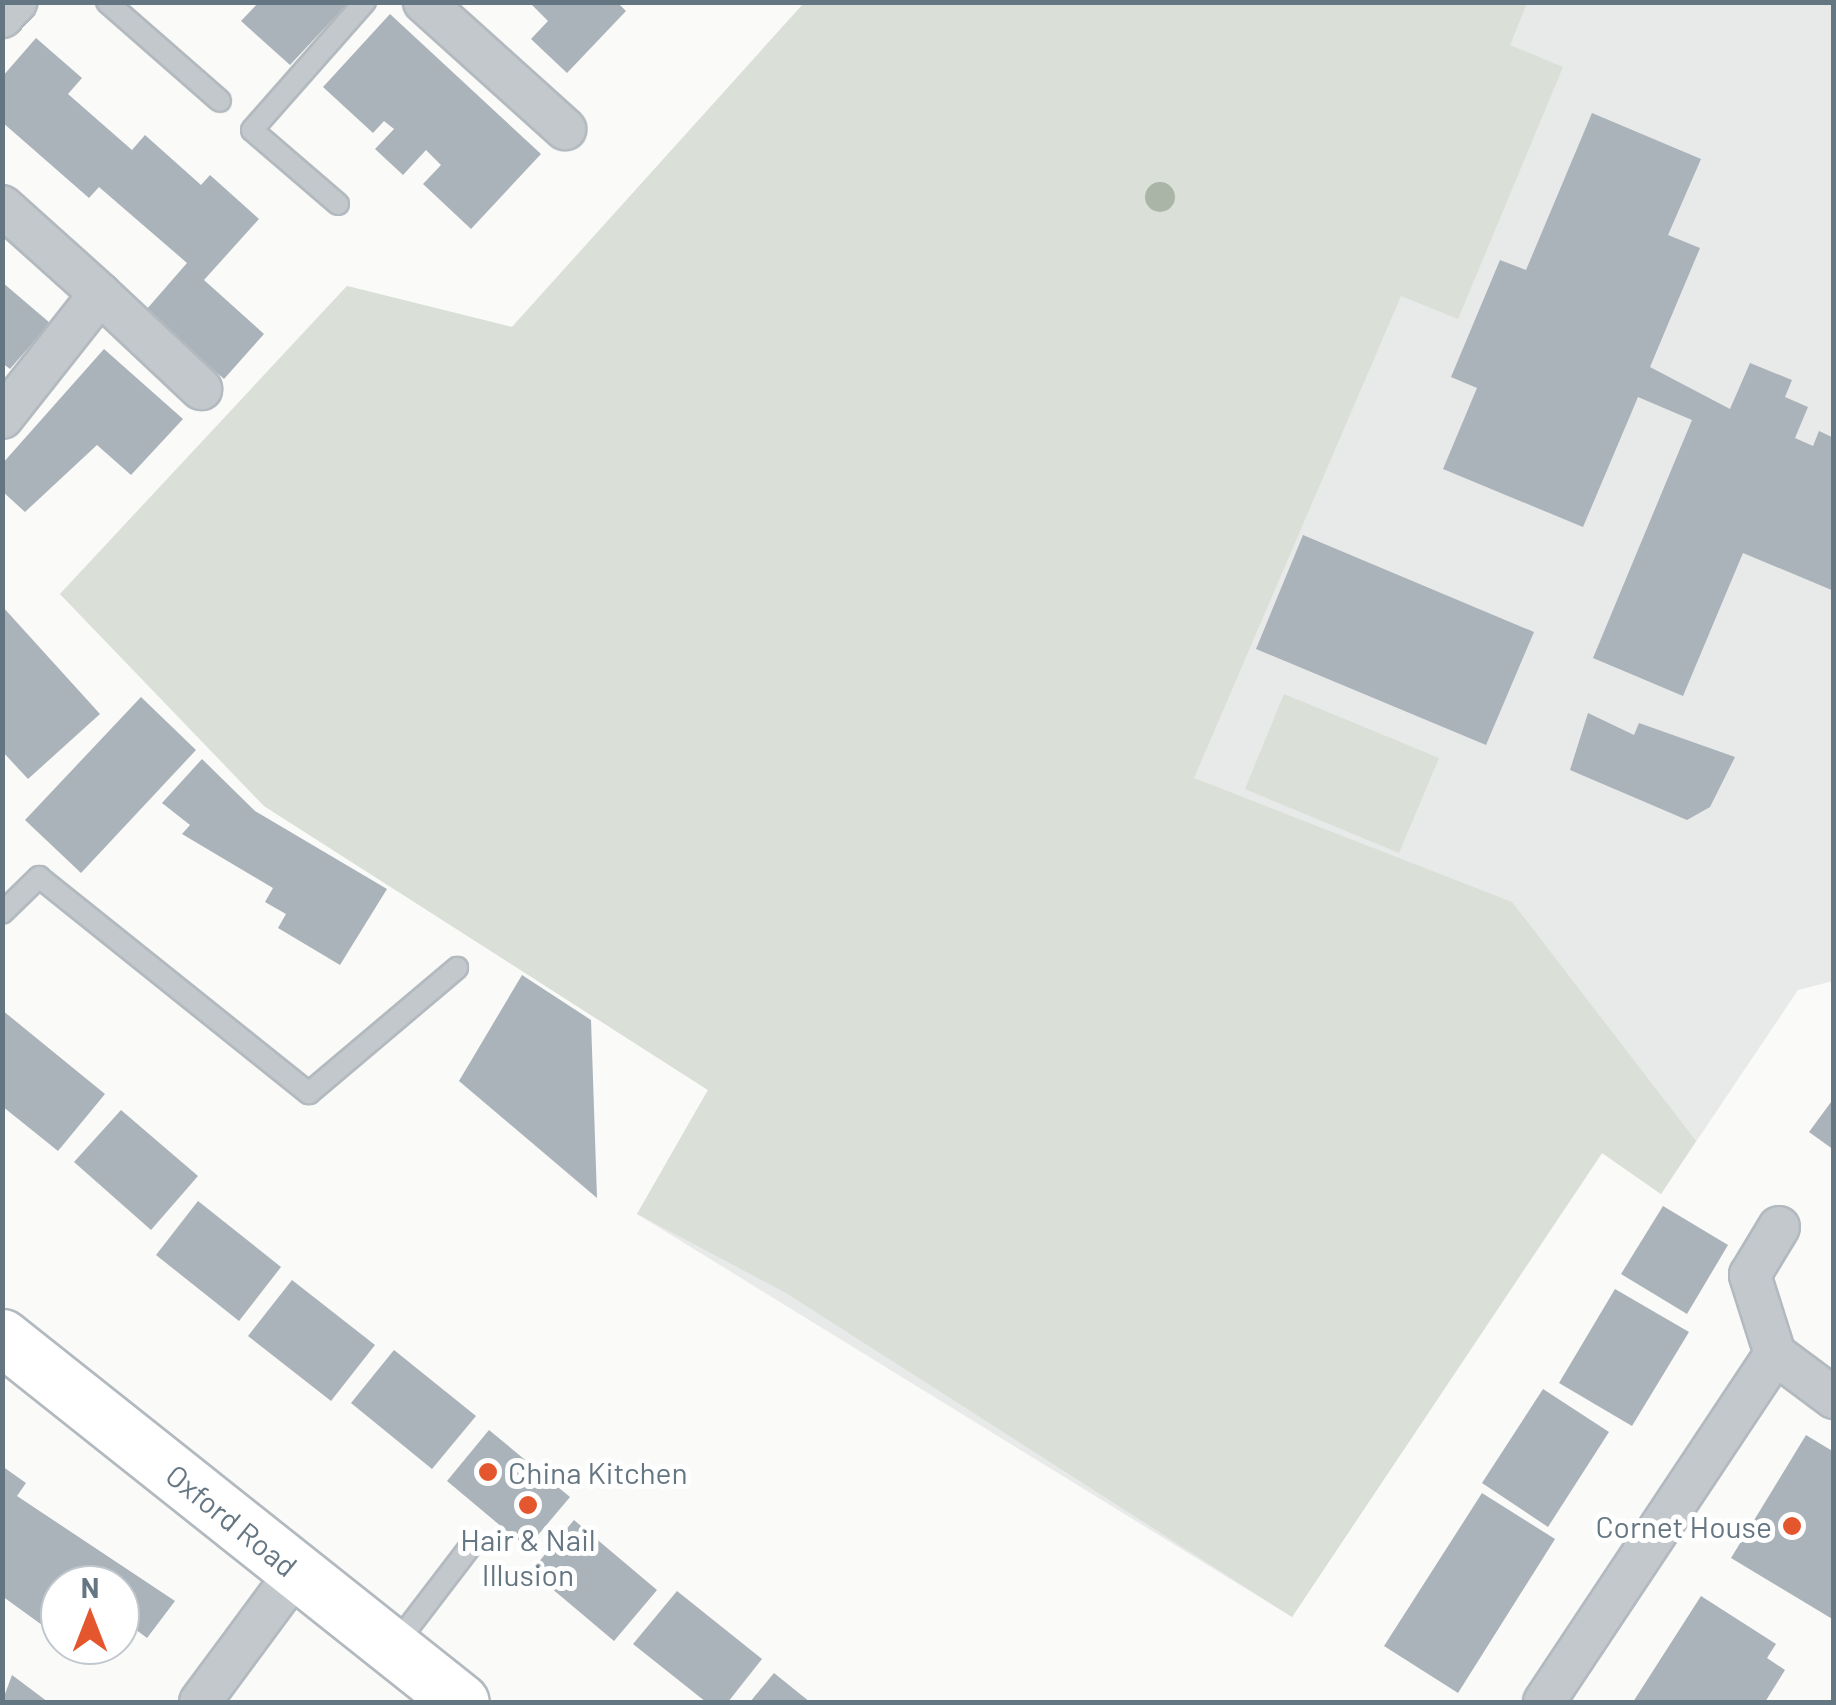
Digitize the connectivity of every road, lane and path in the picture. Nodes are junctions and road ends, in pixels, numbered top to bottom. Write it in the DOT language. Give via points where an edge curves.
graph roads {
  1 [pos="16,2"];
  2 [pos="107,2"];
  3 [pos="365,2"];
  4 [pos="424,2"];
  5 [pos="2,17"];
  6 [pos="220,101"];
  7 [pos="565,129"];
  8 [pos="338,204"];
  9 [pos="2,206"];
  10 [pos="100,294"];
  11 [pos="202,389"];
  12 [pos="2,418"];
  13 [pos="2,913"];
  14 [pos="457,968"];
  15 [pos="1779,1226"];
  16 [pos="2,1337"];
  17 [pos="1775,1354"];
  18 [pos="1834,1398"];
  19 [pos="473,1543"];
  20 [pos="297,1572"];
  21 [pos="392,1648"];
  22 [pos="200,1702"];
  23 [pos="461,1702"];
  24 [pos="1544,1702"];
  1 -- 5 [label="street"];
  2 -- 6 [label="lane"];
  3 -- 8 [label="lane" via="252,130"];
  4 -- 7 [label="street"];
  9 -- 10 [label="street"];
  10 -- 11 [label="street"];
  10 -- 12 [label="street"];
  13 -- 14 [label="lane" via="39,876 309,1093"];
  15 -- 17 [label="street" via="1750,1275"];
  16 -- 20 [label="main road, Oxford Road"];
  17 -- 18 [label="street"];
  17 -- 24 [label="street"];
  19 -- 21 [label="lane"];
  20 -- 21 [label="main road, Oxford Road"];
  20 -- 22 [label="street"];
  21 -- 23 [label="main road, Oxford Road"];
}
